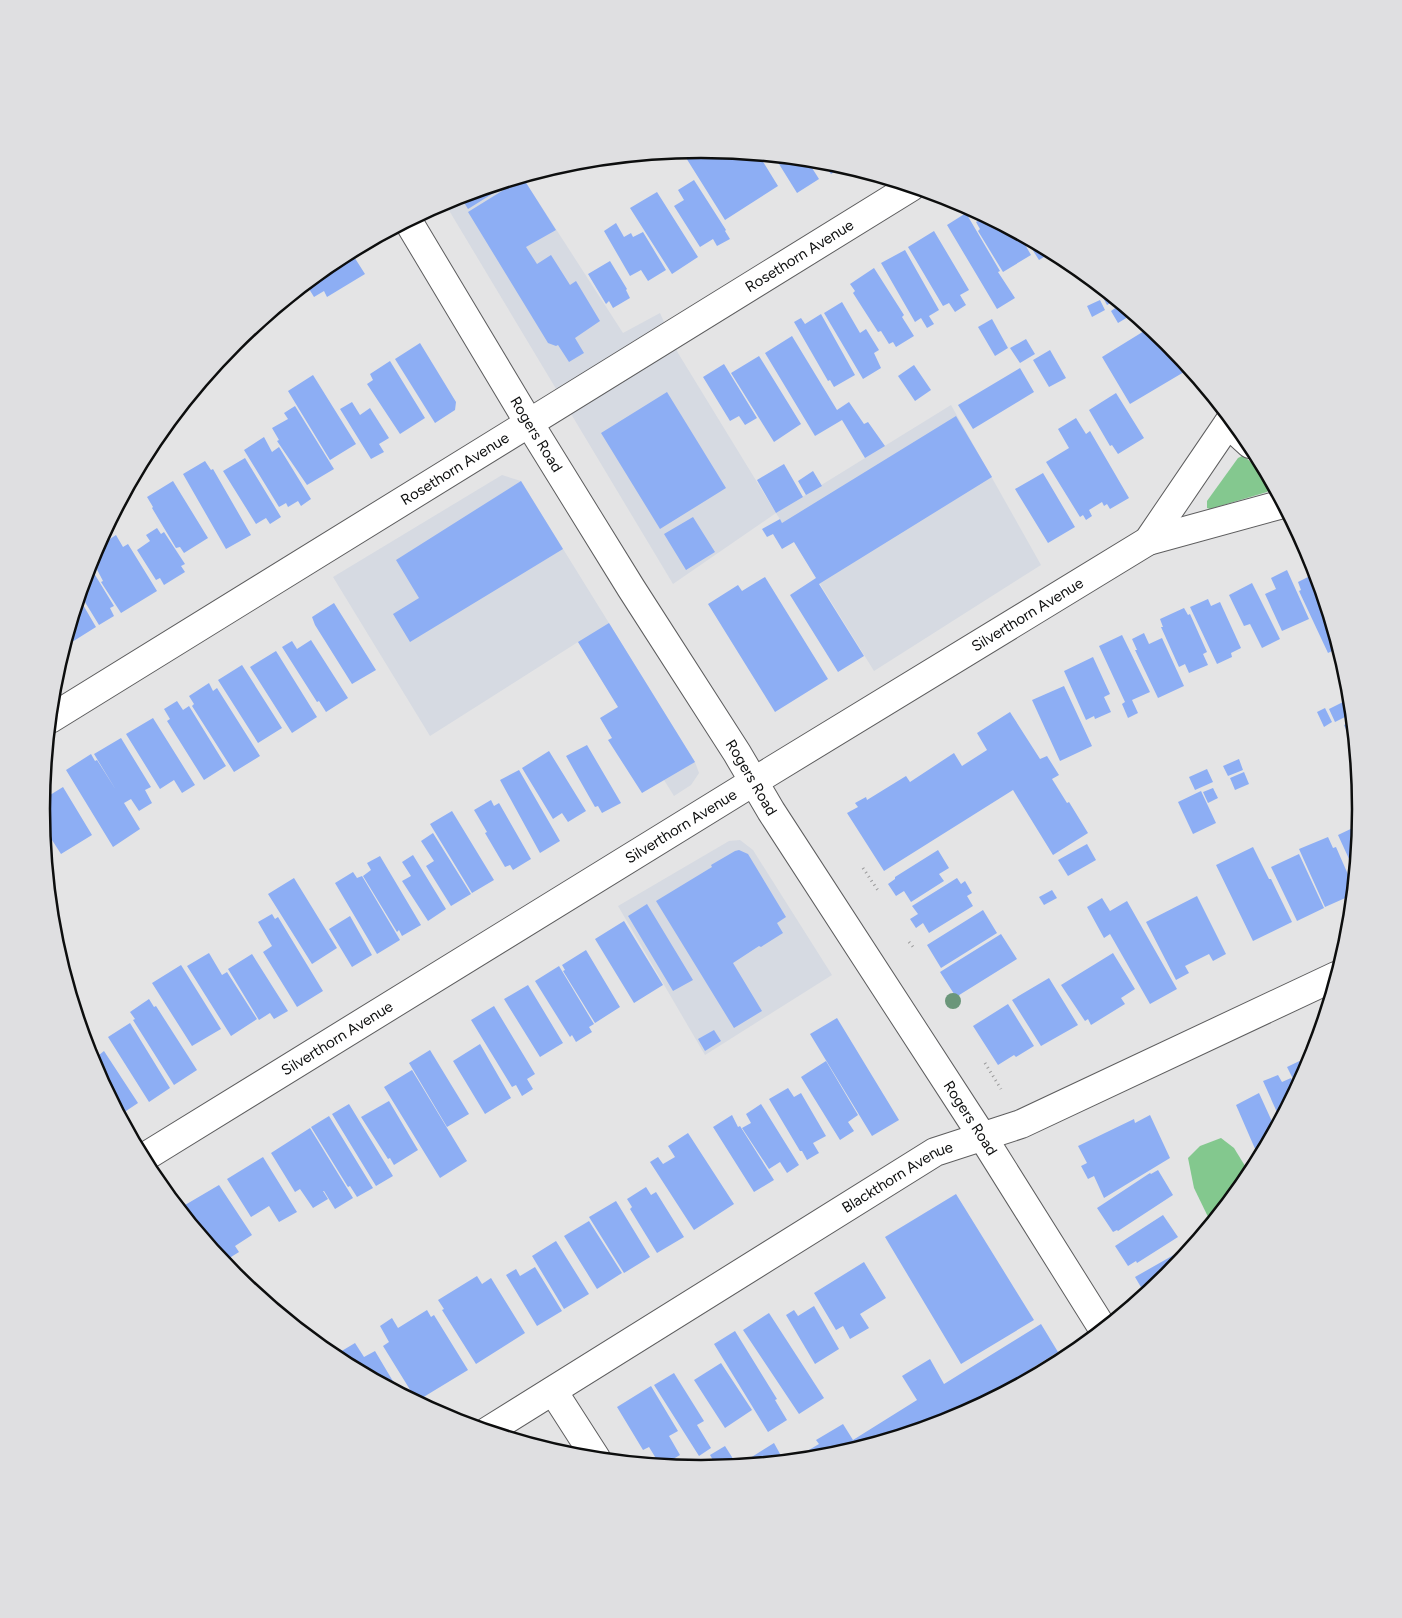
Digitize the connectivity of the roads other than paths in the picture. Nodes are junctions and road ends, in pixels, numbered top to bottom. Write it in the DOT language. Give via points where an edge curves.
graph roads {
  1 [pos="903,191"];
  2 [pos="411,226"];
  3 [pos="530,423"];
  4 [pos="1226,426"];
  5 [pos="1277,506"];
  6 [pos="1148,541"];
  7 [pos="57,715"];
  8 [pos="753,782"];
  9 [pos="1329,979"];
  10 [pos="982,1136"];
  11 [pos="149,1154"];
  12 [pos="1099,1323"];
  13 [pos="553,1391"];
  14 [pos="496,1426"];
  15 [pos="591,1450"];
  1 -- 3 [label="street, Rosethorn Avenue"];
  2 -- 3 [label="street, Rogers Road"];
  3 -- 7 [label="street, Rosethorn Avenue"];
  3 -- 8 [label="street, Rogers Road"];
  4 -- 6 [label="street, Silverthorn Avenue"];
  5 -- 6 [label="street"];
  6 -- 8 [label="street, Silverthorn Avenue"];
  8 -- 10 [label="street, Rogers Road"];
  8 -- 11 [label="street, Silverthorn Avenue"];
  9 -- 10 [label="street, Blackthorn Avenue" via="1021,1124"];
  10 -- 12 [label="street, Rogers Road"];
  10 -- 13 [label="street, Blackthorn Avenue" via="935,1152"];
  13 -- 14 [label="street, Blackthorn Avenue"];
  13 -- 15 [label="street"];
}
